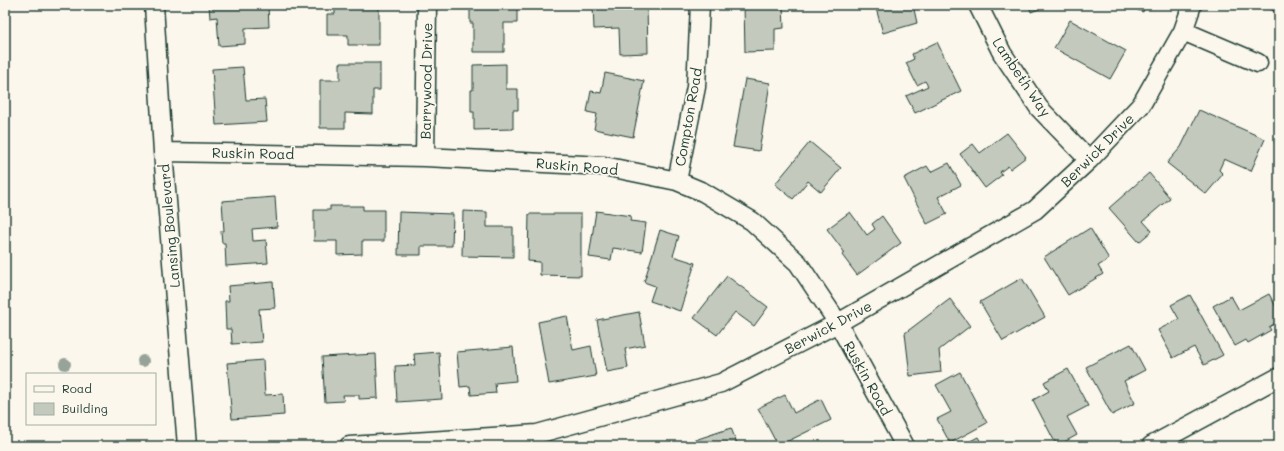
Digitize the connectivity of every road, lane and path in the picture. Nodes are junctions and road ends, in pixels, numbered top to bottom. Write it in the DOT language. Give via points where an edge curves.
graph roads {
  1 [pos="154,5"];
  2 [pos="427,5"];
  3 [pos="700,5"];
  4 [pos="978,5"];
  5 [pos="1192,5"];
  6 [pos="1183,31"];
  7 [pos="1258,63"];
  8 [pos="163,152"];
  9 [pos="425,157"];
  10 [pos="1090,160"];
  11 [pos="677,181"];
  12 [pos="838,323"];
  13 [pos="1279,377"];
  14 [pos="187,446"];
  15 [pos="349,446"];
  16 [pos="905,446"];
  17 [pos="1151,446"];
  1 -- 8 [label="street, Lansing Boulevard"];
  2 -- 9 [label="street, Barrywood Drive"];
  3 -- 11 [label="street, Compton Road" via="696,87"];
  4 -- 10 [label="street, Lambeth Way" via="1002,53 1039,108"];
  5 -- 6 [label="street, Berwick Drive"];
  6 -- 7 [label="street"];
  6 -- 10 [label="street, Berwick Drive" via="1141,105"];
  8 -- 9 [label="street, Ruskin Road"];
  8 -- 14 [label="street, Lansing Boulevard"];
  9 -- 11 [label="street, Ruskin Road" via="604,166"];
  10 -- 12 [label="street, Berwick Drive" via="1035,210"];
  11 -- 12 [label="street, Ruskin Road" via="703,192 752,221 798,262"];
  12 -- 15 [label="street, Berwick Drive" via="721,383 537,434"];
  12 -- 16 [label="street, Ruskin Road"];
  13 -- 17 [label="street"];
}
